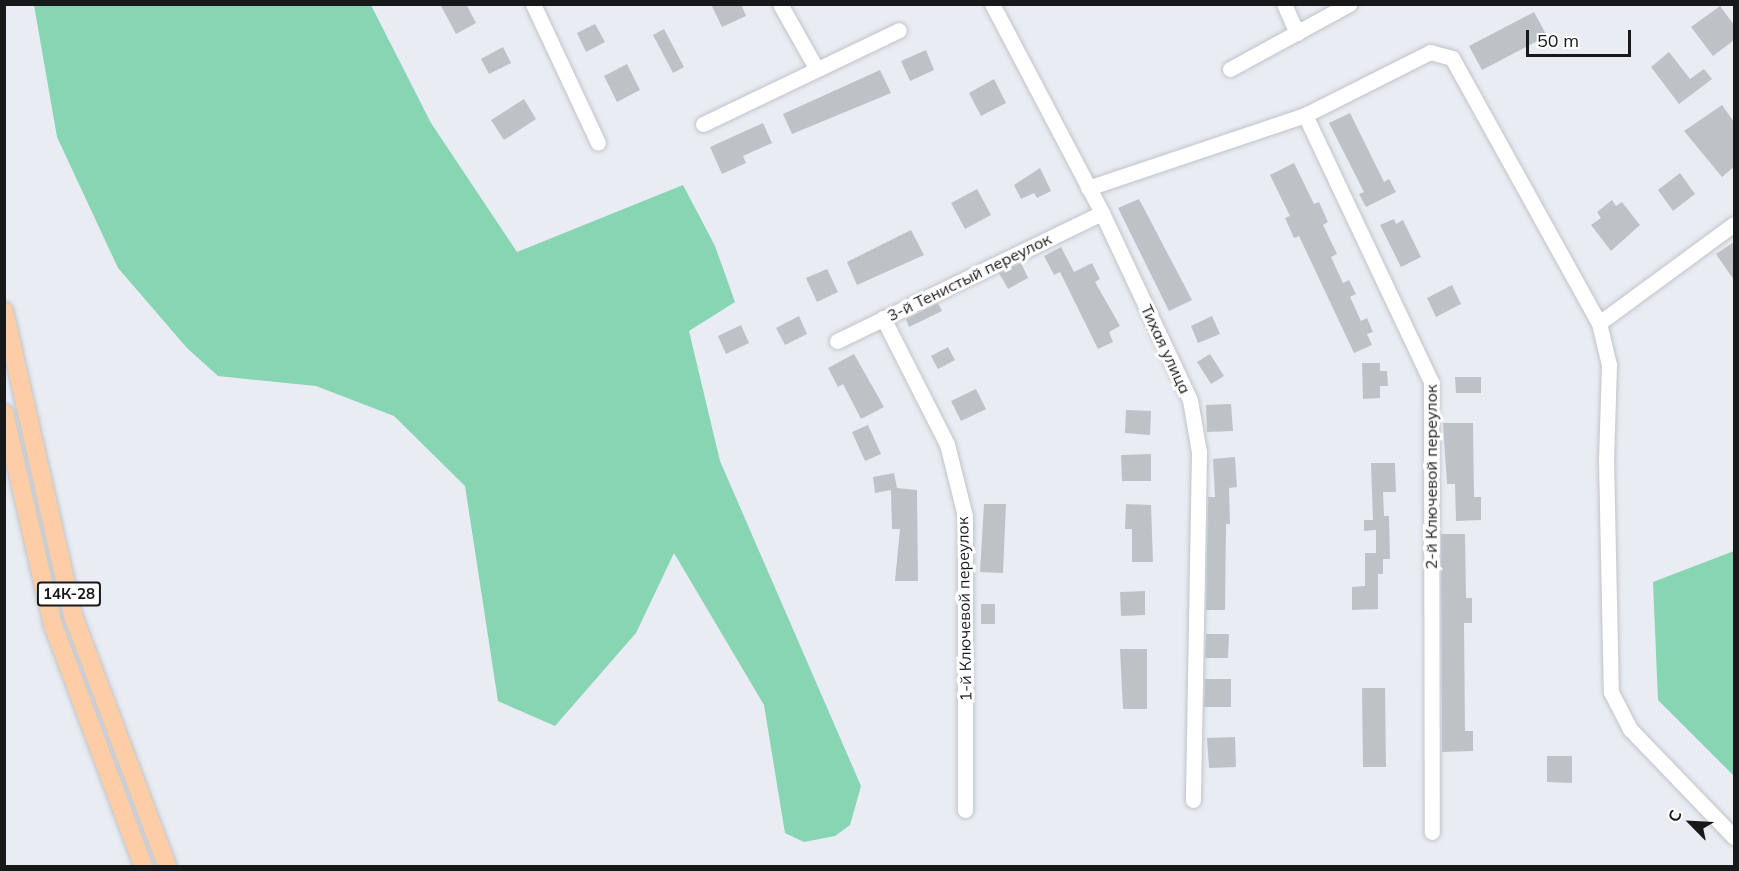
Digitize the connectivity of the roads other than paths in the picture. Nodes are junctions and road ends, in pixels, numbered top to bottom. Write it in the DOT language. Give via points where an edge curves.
graph roads {
  1 [pos="533,4"];
  2 [pos="780,4"];
  3 [pos="992,4"];
  4 [pos="1284,4"];
  5 [pos="1349,4"];
  6 [pos="899,30"];
  7 [pos="1297,33"];
  8 [pos="816,68"];
  9 [pos="1230,69"];
  10 [pos="1305,115"];
  11 [pos="703,124"];
  12 [pos="598,143"];
  13 [pos="1089,188"];
  14 [pos="1102,213"];
  15 [pos="1734,224"];
  16 [pos="4,311"];
  17 [pos="883,318"];
  18 [pos="1599,322"];
  19 [pos="837,340"];
  20 [pos="4,413"];
  21 [pos="1193,800"];
  22 [pos="965,810"];
  23 [pos="1431,832"];
  24 [pos="1734,837"];
  25 [pos="143,867"];
  26 [pos="167,867"];
  1 -- 12 [label="street"];
  2 -- 8 [label="street"];
  3 -- 13 [label="street, Тихая улица"];
  4 -- 7 [label="street"];
  5 -- 7 [label="street"];
  6 -- 8 [label="street"];
  7 -- 9 [label="street"];
  8 -- 11 [label="street"];
  10 -- 13 [label="street"];
  10 -- 18 [label="street" via="1430,52 1452,58"];
  10 -- 23 [label="street, 2-й Ключевой переулок" via="1431,381"];
  13 -- 14 [label="street, Тихая улица"];
  14 -- 17 [label="street, 3-й Тенистый переулок"];
  14 -- 21 [label="street, Тихая улица" via="1190,400 1199,452"];
  15 -- 18 [label="street"];
  16 -- 26 [label="main road, 14К-28" via="74,618"];
  17 -- 19 [label="street, 3-й Тенистый переулок"];
  17 -- 22 [label="street, 1-й Ключевой переулок" via="947,444 965,516"];
  18 -- 24 [label="street" via="1609,365 1606,459 1611,692 1630,729"];
  20 -- 25 [label="main road, 14К-28" via="53,625"];
}
